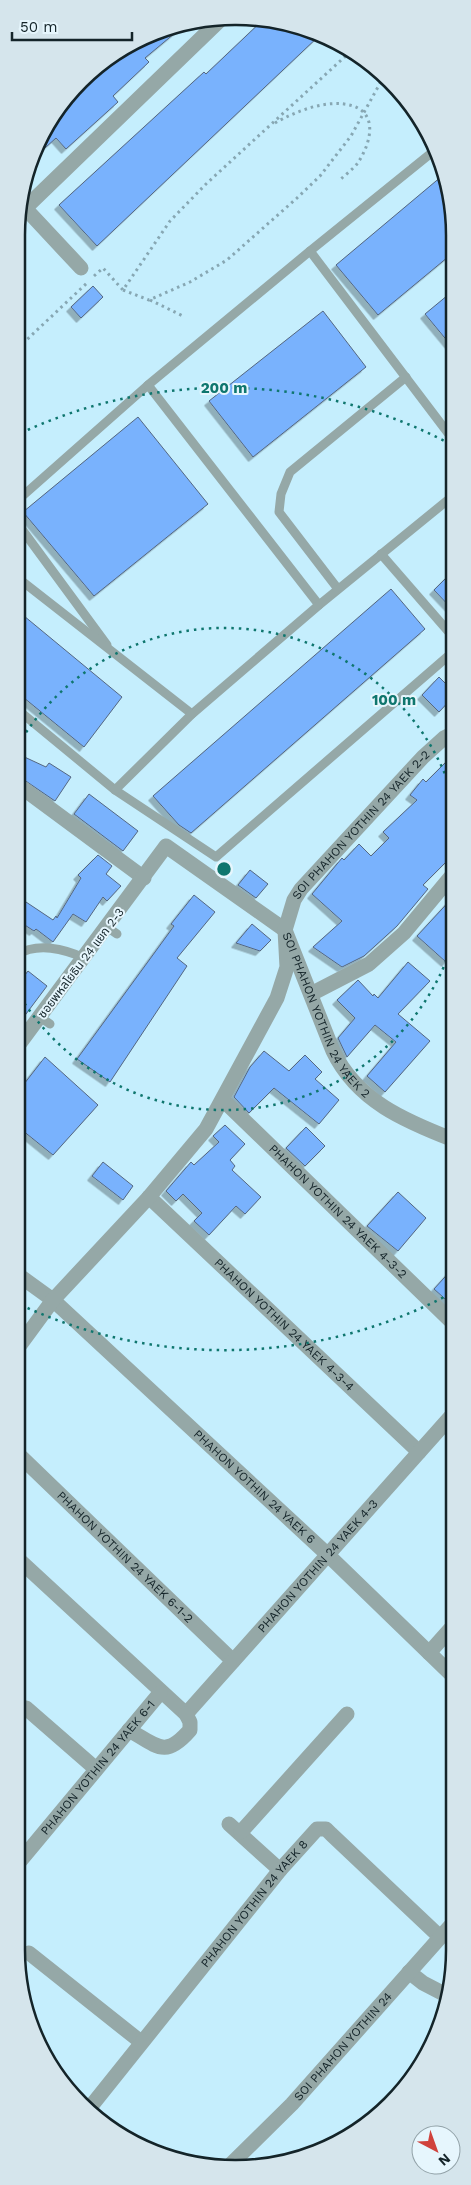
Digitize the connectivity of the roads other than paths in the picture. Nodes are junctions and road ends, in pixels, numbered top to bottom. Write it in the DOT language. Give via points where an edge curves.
graph roads {
  1 [pos="214,26"];
  2 [pos="430,154"];
  3 [pos="27,207"];
  4 [pos="26,216"];
  5 [pos="310,251"];
  6 [pos="81,268"];
  7 [pos="406,378"];
  8 [pos="148,385"];
  9 [pos="446,430"];
  10 [pos="25,494"];
  11 [pos="446,501"];
  12 [pos="25,533"];
  13 [pos="381,554"];
  14 [pos="25,584"];
  15 [pos="338,589"];
  16 [pos="319,605"];
  17 [pos="446,629"];
  18 [pos="114,654"];
  19 [pos="446,658"];
  20 [pos="192,714"];
  21 [pos="25,716"];
  22 [pos="446,737"];
  23 [pos="25,789"];
  24 [pos="115,790"];
  25 [pos="144,878"];
  26 [pos="446,882"];
  27 [pos="285,930"];
  28 [pos="25,951"];
  29 [pos="84,958"];
  30 [pos="311,994"];
  31 [pos="25,1039"];
  32 [pos="223,1100"];
  33 [pos="446,1137"];
  34 [pos="149,1197"];
  35 [pos="25,1280"];
  36 [pos="53,1300"];
  37 [pos="446,1316"];
  38 [pos="25,1338"];
  39 [pos="446,1422"];
  40 [pos="419,1452"];
  41 [pos="25,1461"];
  42 [pos="328,1555"];
  43 [pos="25,1566"];
  44 [pos="446,1634"];
  45 [pos="429,1653"];
  46 [pos="233,1661"];
  47 [pos="446,1669"];
  48 [pos="160,1693"];
  49 [pos="25,1708"];
  50 [pos="183,1712"];
  51 [pos="347,1714"];
  52 [pos="129,1730"];
  53 [pos="96,1768"];
  54 [pos="25,1855"];
  55 [pos="280,1870"];
  56 [pos="446,1931"];
  57 [pos="440,1937"];
  58 [pos="29,1953"];
  59 [pos="409,1972"];
  60 [pos="442,1993"];
  61 [pos="141,2042"];
  62 [pos="93,2104"];
  63 [pos="235,2160"];
  1 -- 3 [label="street"];
  2 -- 5 [label="lane"];
  4 -- 6 [label="street"];
  5 -- 7 [label="lane"];
  5 -- 8 [label="lane"];
  7 -- 9 [label="lane"];
  7 -- 15 [label="lane" via="290,472 281,494 279,512"];
  8 -- 10 [label="lane"];
  8 -- 16 [label="lane"];
  11 -- 13 [label="lane"];
  12 -- 18 [label="lane"];
  13 -- 15 [label="lane"];
  13 -- 17 [label="lane"];
  14 -- 18 [label="lane"];
  15 -- 16 [label="lane"];
  16 -- 20 [label="lane"];
  18 -- 20 [label="lane"];
  19 -- 24 [label="lane" via="216,857"];
  20 -- 24 [label="lane"];
  21 -- 24 [label="lane"];
  22 -- 27 [label="street, SOI PHAHON YOTHIN 24 YAEK 2-2" via="423,757 301,890 294,900"];
  23 -- 25 [label="street"];
  25 -- 27 [label="street, SOI PHAHON YOTHIN 24 YAEK 2" via="166,846"];
  25 -- 29 [label="street, ซอยพหลโยธิน 24 แยก 2-3" via="112,931"];
  26 -- 30 [label="street" via="404,932 369,964"];
  27 -- 30 [label="street, SOI PHAHON YOTHIN 24 YAEK 2"];
  27 -- 32 [label="street, SOI PHAHON YOTHIN 24 YAEK 2-2" via="287,967 278,998"];
  28 -- 29 [label="lane" via="68,950"];
  29 -- 31 [label="street, ซอยพหลโยธิน 24 แยก 2-3" via="45,1020"];
  30 -- 33 [label="street, SOI PHAHON YOTHIN 24 YAEK 2" via="340,1066 357,1085 389,1112"];
  32 -- 34 [label="street, SOI PHAHON YOTHIN 24 YAEK 2-2" via="206,1129"];
  32 -- 37 [label="street, PHAHON YOTHIN 24 YAEK 4-3-2"];
  34 -- 36 [label="street, SOI PHAHON YOTHIN 24 YAEK 2-2"];
  34 -- 40 [label="street, PHAHON YOTHIN 24 YAEK 4-3-4"];
  35 -- 36 [label="street, PHAHON YOTHIN 24 YAEK 6"];
  36 -- 38 [label="street, SOI PHAHON YOTHIN 24 YAEK 2-2"];
  36 -- 42 [label="street, PHAHON YOTHIN 24 YAEK 6"];
  39 -- 40 [label="street, PHAHON YOTHIN 24 YAEK 4-3"];
  40 -- 42 [label="street, PHAHON YOTHIN 24 YAEK 4-3"];
  41 -- 46 [label="street, PHAHON YOTHIN 24 YAEK 6-1-2"];
  42 -- 45 [label="street, PHAHON YOTHIN 24 YAEK 6"];
  42 -- 46 [label="street, PHAHON YOTHIN 24 YAEK 4-3"];
  43 -- 48 [label="street"];
  44 -- 45 [label="street"];
  45 -- 47 [label="street, PHAHON YOTHIN 24 YAEK 6"];
  46 -- 50 [label="street, PHAHON YOTHIN 24 YAEK 4-3"];
  48 -- 50 [label="street"];
  48 -- 52 [label="street, PHAHON YOTHIN 24 YAEK 6-1"];
  49 -- 53 [label="street"];
  50 -- 52 [label="street" via="190,1722 190,1730 175,1746 167,1748 153,1744"];
  51 -- 55 [label="street" via="235,1828"];
  52 -- 53 [label="street, PHAHON YOTHIN 24 YAEK 6-1"];
  53 -- 54 [label="street, PHAHON YOTHIN 24 YAEK 6-1"];
  55 -- 57 [label="street, PHAHON YOTHIN 24 YAEK 8" via="316,1829 326,1829"];
  55 -- 61 [label="street, PHAHON YOTHIN 24 YAEK 8"];
  56 -- 57 [label="street, SOI PHAHON YOTHIN 24"];
  57 -- 59 [label="street, SOI PHAHON YOTHIN 24"];
  58 -- 61 [label="street"];
  59 -- 60 [label="street"];
  59 -- 63 [label="street, SOI PHAHON YOTHIN 24" via="292,2104"];
  61 -- 62 [label="street, PHAHON YOTHIN 24 YAEK 8"];
}
